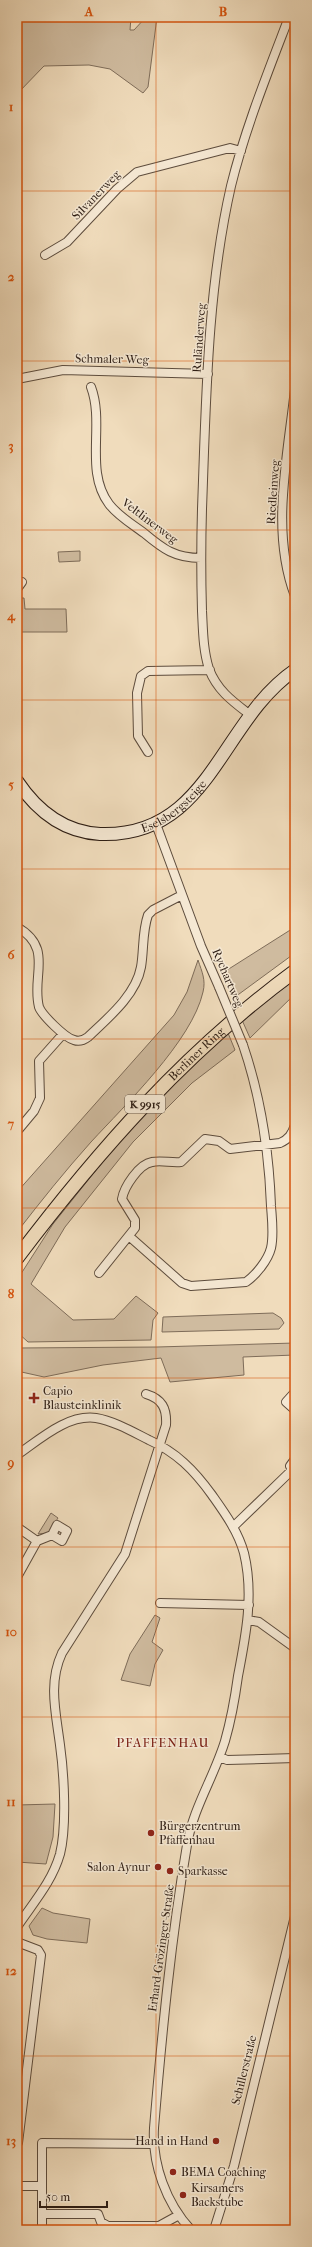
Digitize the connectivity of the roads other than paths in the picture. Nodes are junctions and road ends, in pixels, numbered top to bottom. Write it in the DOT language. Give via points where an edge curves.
graph roads {
  1 [pos="289,17"];
  2 [pos="241,151"];
  3 [pos="44,255"];
  4 [pos="208,374"];
  5 [pos="17,380"];
  6 [pos="91,387"];
  7 [pos="295,389"];
  8 [pos="201,558"];
  9 [pos="295,596"];
  10 [pos="210,670"];
  11 [pos="295,670"];
  12 [pos="249,714"];
  13 [pos="148,752"];
  14 [pos="17,781"];
  15 [pos="156,824"];
  16 [pos="182,895"];
  17 [pos="17,927"];
  18 [pos="295,972"];
  19 [pos="64,1034"];
  20 [pos="295,1125"];
  21 [pos="19,1129"];
  22 [pos="268,1144"];
  23 [pos="130,1237"];
  24 [pos="17,1258"];
  25 [pos="99,1273"];
  26 [pos="295,1392"];
  27 [pos="146,1394"];
  28 [pos="295,1410"];
  29 [pos="161,1445"];
  30 [pos="17,1455"];
  31 [pos="295,1459"];
  32 [pos="293,1473"];
  33 [pos="17,1527"];
  34 [pos="233,1527"];
  35 [pos="52,1535"];
  36 [pos="37,1541"];
  37 [pos="17,1577"];
  38 [pos="160,1603"];
  39 [pos="249,1605"];
  40 [pos="248,1620"];
  41 [pos="295,1648"];
  42 [pos="220,1757"];
  43 [pos="295,1758"];
  44 [pos="295,1916"];
  45 [pos="17,1927"];
  46 [pos="17,1942"];
  47 [pos="18,2143"];
  48 [pos="153,2144"];
  49 [pos="17,2186"];
  50 [pos="42,2186"];
  51 [pos="42,2214"];
  52 [pos="179,2215"];
  53 [pos="159,2228"];
  54 [pos="42,2230"];
  55 [pos="192,2230"];
  56 [pos="214,2230"];
  1 -- 2 [label="street, Ruländerweg"];
  2 -- 3 [label="street, Silvanerweg" via="230,148 137,172 117,189 67,242"];
  2 -- 4 [label="street, Ruländerweg" via="231,186 222,235 210,332"];
  4 -- 5 [label="street, Schmaler Weg" via="63,370"];
  4 -- 8 [label="street, Ruländerweg"];
  6 -- 8 [label="street, Veltlinerweg" via="97,414 97,472 105,498 114,510 160,546 182,557"];
  7 -- 9 [label="street, Riedleinweg" via="282,520 286,564"];
  8 -- 10 [label="street, Ruländerweg" via="203,630"];
  10 -- 12 [label="street, Ruländerweg" via="224,694"];
  10 -- 13 [label="street" via="148,671 141,676 137,693 138,736"];
  11 -- 12 [label="street, Eselsbergsteige"];
  12 -- 15 [label="street, Eselsbergsteige" via="221,759 197,789 170,816"];
  14 -- 15 [label="street, Eselsbergsteige" via="28,798 42,812 75,830 109,834"];
  15 -- 16 [label="street, Rychartweg"];
  16 -- 19 [label="street" via="148,915 141,969 132,991 82,1041 75,1041"];
  16 -- 22 [label="street, Rychartweg, bridge" via="243,1045 256,1083"];
  17 -- 19 [label="street" via="35,942 39,952 39,1007"];
  18 -- 24 [label="main road, Berliner Ring / K 9915" via="242,1012 177,1070 67,1192"];
  19 -- 21 [label="street" via="39,1061 40,1098 31,1115"];
  20 -- 22 [label="street" via="286,1140"];
  22 -- 23 [label="street" via="230,1149 219,1140 205,1139 181,1162 147,1163 123,1192 124,1205 135,1220 135,1228"];
  22 -- 23 [label="street, Rychartweg" via="273,1239 268,1256 252,1278 237,1284 187,1285"];
  23 -- 25 [label="street"];
  26 -- 28 [label="street" via="286,1402"];
  27 -- 29 [label="street" via="160,1399 166,1410 166,1425"];
  29 -- 30 [label="street, Erhard-Grözinger-Straße" via="108,1421 88,1418 63,1425"];
  29 -- 34 [label="street, Erhard-Grözinger-Straße" via="188,1465"];
  29 -- 45 [label="street" via="125,1554 66,1646 55,1670 54,1696 64,1787 61,1848 50,1878"];
  31 -- 32 [label="street" via="291,1463"];
  32 -- 34 [label="street"];
  33 -- 36 [label="street"];
  34 -- 39 [label="street, Erhard-Grözinger-Straße" via="244,1551"];
  35 -- 36 [label="street"];
  36 -- 37 [label="street"];
  38 -- 39 [label="street"];
  39 -- 40 [label="street, Erhard-Grözinger-Straße"];
  40 -- 41 [label="street" via="259,1622"];
  40 -- 42 [label="street, Erhard-Grözinger-Straße" via="230,1722"];
  42 -- 43 [label="street" via="227,1760"];
  42 -- 48 [label="street, Erhard-Grözinger-Straße" via="204,1792 187,1845 169,1963"];
  44 -- 56 [label="street, Schillerstraße" via="234,2166"];
  46 -- 47 [label="street" via="38,1950 41,1955"];
  48 -- 50 [label="street" via="42,2143"];
  48 -- 52 [label="street, Erhard-Grözinger-Straße" via="163,2182"];
  49 -- 50 [label="street"];
  50 -- 51 [label="street"];
  51 -- 53 [label="street" via="98,2214 101,2222 108,2226"];
  51 -- 54 [label="street"];
  52 -- 53 [label="street"];
  52 -- 55 [label="street, Erhard-Grözinger-Straße"];
}
